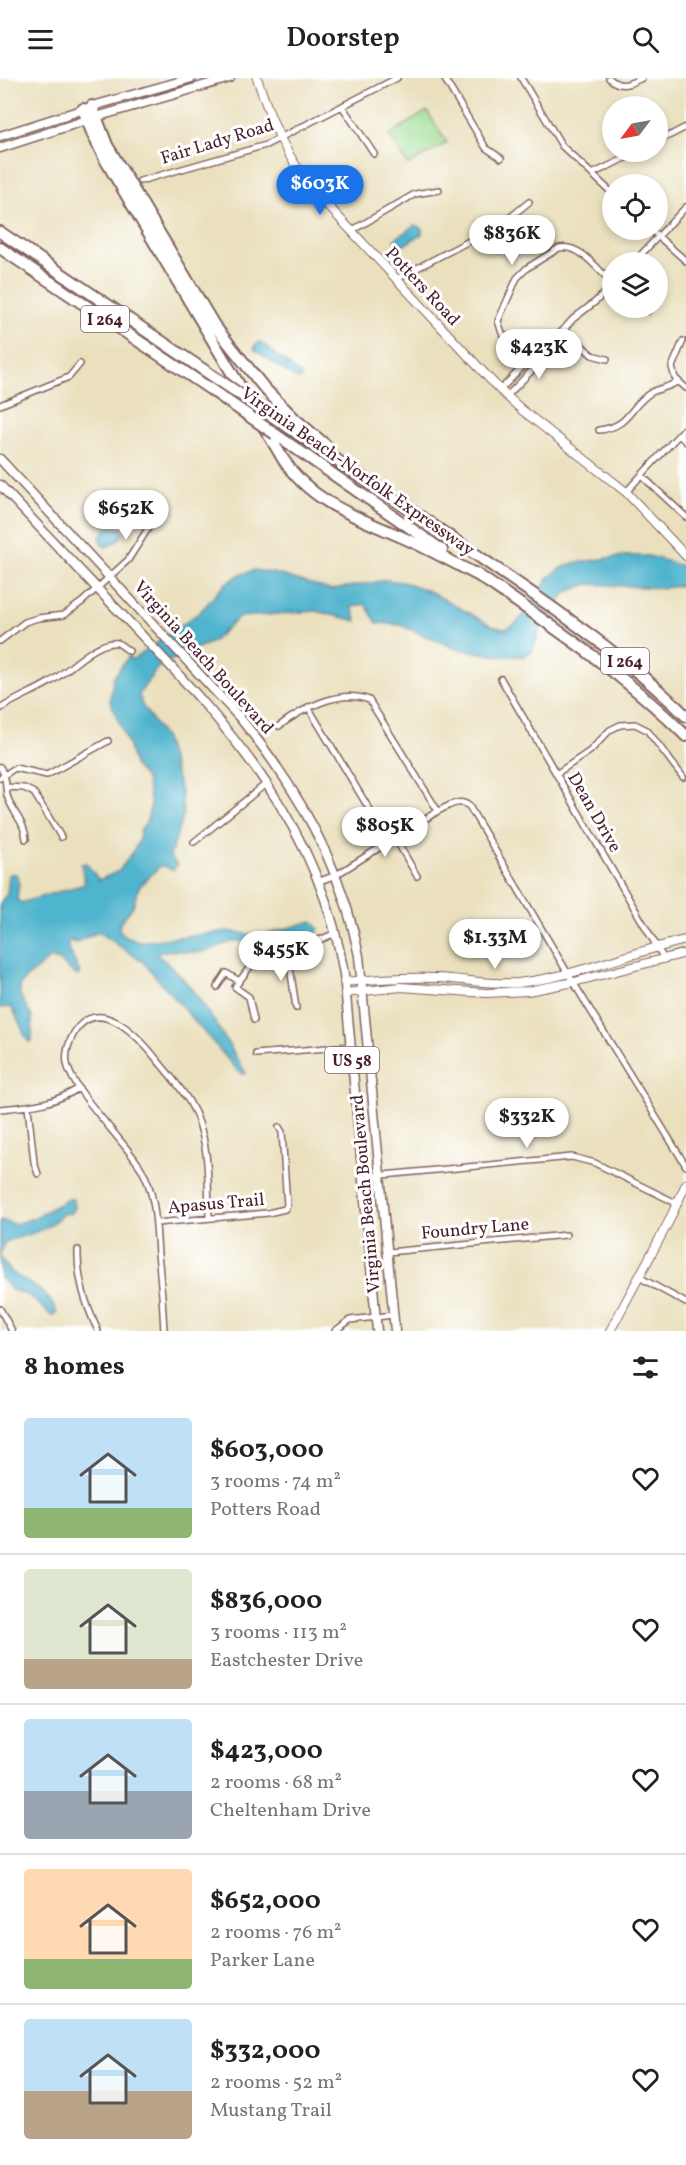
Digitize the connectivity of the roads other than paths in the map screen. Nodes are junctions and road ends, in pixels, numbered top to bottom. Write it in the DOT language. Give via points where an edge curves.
graph roads {
  1 [pos="192,78"];
  2 [pos="230,78"];
  3 [pos="257,78"];
  4 [pos="397,78"];
  5 [pos="444,78"];
  6 [pos="521,78"];
  7 [pos="609,78"];
  8 [pos="642,78"];
  9 [pos="342,106"];
  10 [pos="71,113"];
  11 [pos="90,113"];
  12 [pos="686,127"];
  13 [pos="23,135"];
  14 [pos="0,136"];
  15 [pos="668,136"];
  16 [pos="279,139"];
  17 [pos="0,148"];
  18 [pos="374,154"];
  19 [pos="501,158"];
  20 [pos="617,162"];
  21 [pos="592,174"];
  22 [pos="140,181"];
  23 [pos="602,183"];
  24 [pos="439,190"];
  25 [pos="529,202"];
  26 [pos="686,207"];
  27 [pos="668,226"];
  28 [pos="351,231"];
  29 [pos="0,232"];
  30 [pos="655,240"];
  31 [pos="663,240"];
  32 [pos="0,248"];
  33 [pos="644,252"];
  34 [pos="686,261"];
  35 [pos="602,275"];
  36 [pos="396,279"];
  37 [pos="602,294"];
  38 [pos="564,329"];
  39 [pos="683,341"];
  40 [pos="548,347"];
  41 [pos="607,359"];
  42 [pos="528,361"];
  43 [pos="80,364"];
  44 [pos="535,368"];
  45 [pos="678,381"];
  46 [pos="686,388"];
  47 [pos="500,390"];
  48 [pos="507,396"];
  49 [pos="1,404"];
  50 [pos="686,427"];
  51 [pos="599,430"];
  52 [pos="679,435"];
  53 [pos="686,442"];
  54 [pos="0,459"];
  55 [pos="358,475"];
  56 [pos="642,477"];
  57 [pos="0,485"];
  58 [pos="626,492"];
  59 [pos="156,516"];
  60 [pos="686,517"];
  61 [pos="685,554"];
  62 [pos="481,577"];
  63 [pos="111,578"];
  64 [pos="98,589"];
  65 [pos="0,641"];
  66 [pos="129,651"];
  67 [pos="501,679"];
  68 [pos="654,704"];
  69 [pos="308,707"];
  70 [pos="0,709"];
  71 [pos="686,716"];
  72 [pos="279,726"];
  73 [pos="686,736"];
  74 [pos="108,741"];
  75 [pos="686,746"];
  76 [pos="0,767"];
  77 [pos="556,774"];
  78 [pos="2,776"];
  79 [pos="683,777"];
  80 [pos="267,783"];
  81 [pos="6,787"];
  82 [pos="438,811"];
  83 [pos="61,837"];
  84 [pos="395,838"];
  85 [pos="26,839"];
  86 [pos="194,842"];
  87 [pos="389,842"];
  88 [pos="336,875"];
  89 [pos="417,876"];
  90 [pos="320,882"];
  91 [pos="336,933"];
  92 [pos="686,940"];
  93 [pos="658,946"];
  94 [pos="288,953"];
  95 [pos="686,953"];
  96 [pos="664,959"];
  97 [pos="567,972"];
  98 [pos="238,981"];
  99 [pos="362,981"];
  100 [pos="344,982"];
  101 [pos="574,982"];
  102 [pos="217,987"];
  103 [pos="363,991"];
  104 [pos="345,993"];
  105 [pos="296,1008"];
  106 [pos="254,1020"];
  107 [pos="351,1046"];
  108 [pos="256,1054"];
  109 [pos="79,1088"];
  110 [pos="28,1107"];
  111 [pos="0,1109"];
  112 [pos="279,1127"];
  113 [pos="686,1166"];
  114 [pos="38,1174"];
  115 [pos="381,1175"];
  116 [pos="363,1177"];
  117 [pos="686,1184"];
  118 [pos="678,1204"];
  119 [pos="209,1218"];
  120 [pos="156,1223"];
  121 [pos="566,1235"];
  122 [pos="78,1250"];
  123 [pos="388,1251"];
  124 [pos="639,1277"];
  125 [pos="686,1303"];
  126 [pos="0,1309"];
  127 [pos="393,1315"];
  128 [pos="376,1317"];
  129 [pos="12,1331"];
  130 [pos="98,1331"];
  131 [pos="164,1331"];
  132 [pos="335,1331"];
  133 [pos="377,1331"];
  134 [pos="395,1331"];
  135 [pos="610,1331"];
  1 -- 11 [label="main road"];
  2 -- 11 [label="main road"];
  3 -- 16 [label="street, Potters Road"];
  4 -- 9 [label="street, Fair Lady Road"];
  5 -- 19 [label="street" via="486,148"];
  6 -- 21 [label="street" via="562,146"];
  7 -- 8 [label="street" via="627,85"];
  9 -- 16 [label="street, Fair Lady Road"];
  9 -- 18 [label="street"];
  10 -- 11 [label="main road"];
  10 -- 13 [label="main road"];
  10 -- 14 [label="main road"];
  11 -- 17 [label="main road"];
  11 -- 55 [label="highway" via="206,310 246,367 279,404"];
  11 -- 62 [label="highway" via="106,160 296,476 330,505 419,544"];
  12 -- 15 [label="street"];
  16 -- 22 [label="street, Fair Lady Road"];
  16 -- 28 [label="street, Potters Road" via="299,172"];
  20 -- 21 [label="street"];
  21 -- 23 [label="street"];
  24 -- 28 [label="street" via="415,194"];
  25 -- 36 [label="street" via="502,224"];
  26 -- 27 [label="street"];
  28 -- 36 [label="street, Potters Road"];
  29 -- 55 [label="highway, Virginia Beach-Norfolk Expressway / I 264, bridge"];
  30 -- 33 [label="street"];
  31 -- 34 [label="street"];
  32 -- 62 [label="highway, Virginia Beach-Norfolk Expressway / I 264, bridge"];
  35 -- 42 [label="street" via="577,250 565,247 523,271 511,288 498,321 502,333"];
  36 -- 47 [label="street, Potters Road"];
  37 -- 38 [label="street"];
  38 -- 40 [label="street"];
  38 -- 41 [label="street" via="592,355"];
  39 -- 45 [label="street" via="672,367"];
  40 -- 42 [label="street"];
  40 -- 44 [label="street"];
  42 -- 44 [label="street"];
  42 -- 47 [label="street"];
  43 -- 49 [label="street" via="69,377"];
  44 -- 48 [label="street"];
  45 -- 46 [label="street"];
  45 -- 51 [label="street" via="652,393 620,424"];
  47 -- 48 [label="street, Potters Road"];
  48 -- 58 [label="street, Potters Road"];
  50 -- 52 [label="street"];
  52 -- 53 [label="street"];
  52 -- 56 [label="street"];
  54 -- 63 [label="main road, Virginia Beach Boulevard / US 58"];
  55 -- 71 [label="highway, Virginia Beach-Norfolk Expressway / I 264" via="619,656"];
  56 -- 58 [label="street"];
  56 -- 60 [label="street"];
  57 -- 64 [label="main road, Virginia Beach Boulevard / US 58"];
  58 -- 61 [label="street, Potters Road"];
  59 -- 63 [label="street" via="128,560"];
  62 -- 68 [label="highway, Virginia Beach-Norfolk Expressway / I 264"];
  63 -- 64 [label="street"];
  63 -- 88 [label="main road, Virginia Beach Boulevard / US 58" via="228,704 274,762 306,814"];
  64 -- 65 [label="street" via="70,612 30,620"];
  64 -- 80 [label="main road, Virginia Beach Boulevard / US 58" via="235,738"];
  66 -- 70 [label="street" via="118,643 105,644 47,684"];
  67 -- 77 [label="street, Dean Drive"];
  68 -- 73 [label="highway, Virginia Beach-Norfolk Expressway / I 264"];
  68 -- 75 [label="highway"];
  69 -- 72 [label="street"];
  69 -- 82 [label="street" via="352,695 369,700"];
  69 -- 87 [label="street"];
  74 -- 78 [label="street" via="47,775 15,768"];
  76 -- 78 [label="street"];
  77 -- 79 [label="street" via="590,752 610,730 635,724 647,730"];
  77 -- 93 [label="street, Dean Drive"];
  78 -- 81 [label="street"];
  80 -- 86 [label="street"];
  80 -- 90 [label="main road, Virginia Beach Boulevard / US 58"];
  81 -- 83 [label="street" via="34,793"];
  81 -- 85 [label="street"];
  82 -- 84 [label="street"];
  82 -- 97 [label="street" via="457,802 469,806"];
  84 -- 87 [label="street"];
  84 -- 89 [label="street"];
  87 -- 88 [label="street"];
  88 -- 90 [label="street"];
  88 -- 99 [label="main road, Virginia Beach Boulevard / US 58" via="352,923"];
  90 -- 91 [label="main road, Virginia Beach Boulevard / US 58"];
  91 -- 94 [label="street"];
  91 -- 100 [label="main road, Virginia Beach Boulevard / US 58"];
  92 -- 93 [label="street"];
  93 -- 96 [label="street, Dean Drive"];
  93 -- 97 [label="street"];
  94 -- 98 [label="street" via="258,956"];
  94 -- 105 [label="street"];
  95 -- 96 [label="street"];
  96 -- 101 [label="street"];
  97 -- 99 [label="street" via="513,983 437,978"];
  97 -- 101 [label="street"];
  98 -- 102 [label="street" via="226,973"];
  98 -- 106 [label="street" via="235,987 249,997"];
  99 -- 100 [label="street"];
  99 -- 103 [label="main road, Virginia Beach Boulevard / US 58"];
  100 -- 104 [label="main road, Virginia Beach Boulevard / US 58"];
  101 -- 103 [label="street" via="505,993 401,987"];
  101 -- 113 [label="street"];
  103 -- 104 [label="street"];
  103 -- 115 [label="main road, Virginia Beach Boulevard / US 58"];
  104 -- 107 [label="main road, Virginia Beach Boulevard / US 58"];
  107 -- 108 [label="street"];
  107 -- 116 [label="main road, Virginia Beach Boulevard / US 58"];
  109 -- 110 [label="street" via="59,1099"];
  109 -- 119 [label="street" via="66,1062 77,1029 91,1019 102,1018 119,1023 141,1040 196,1114 204,1138"];
  109 -- 120 [label="street" via="141,1168 152,1196"];
  110 -- 111 [label="street"];
  110 -- 114 [label="street"];
  112 -- 119 [label="street, Apasus Trail" via="287,1205 283,1211"];
  115 -- 116 [label="street"];
  115 -- 118 [label="street" via="572,1157 595,1163"];
  115 -- 123 [label="main road, Virginia Beach Boulevard / US 58"];
  116 -- 128 [label="main road, Virginia Beach Boulevard / US 58"];
  117 -- 118 [label="street"];
  118 -- 124 [label="street"];
  119 -- 120 [label="street, Apasus Trail"];
  120 -- 131 [label="street"];
  121 -- 123 [label="street, Foundry Lane"];
  122 -- 130 [label="street" via="82,1289"];
  123 -- 127 [label="main road, Virginia Beach Boulevard / US 58"];
  124 -- 125 [label="street"];
  124 -- 135 [label="street"];
  126 -- 129 [label="street"];
  127 -- 128 [label="street"];
  127 -- 134 [label="main road, Virginia Beach Boulevard / US 58"];
  128 -- 132 [label="street" via="350,1320"];
  128 -- 133 [label="main road, Virginia Beach Boulevard / US 58"];
}
